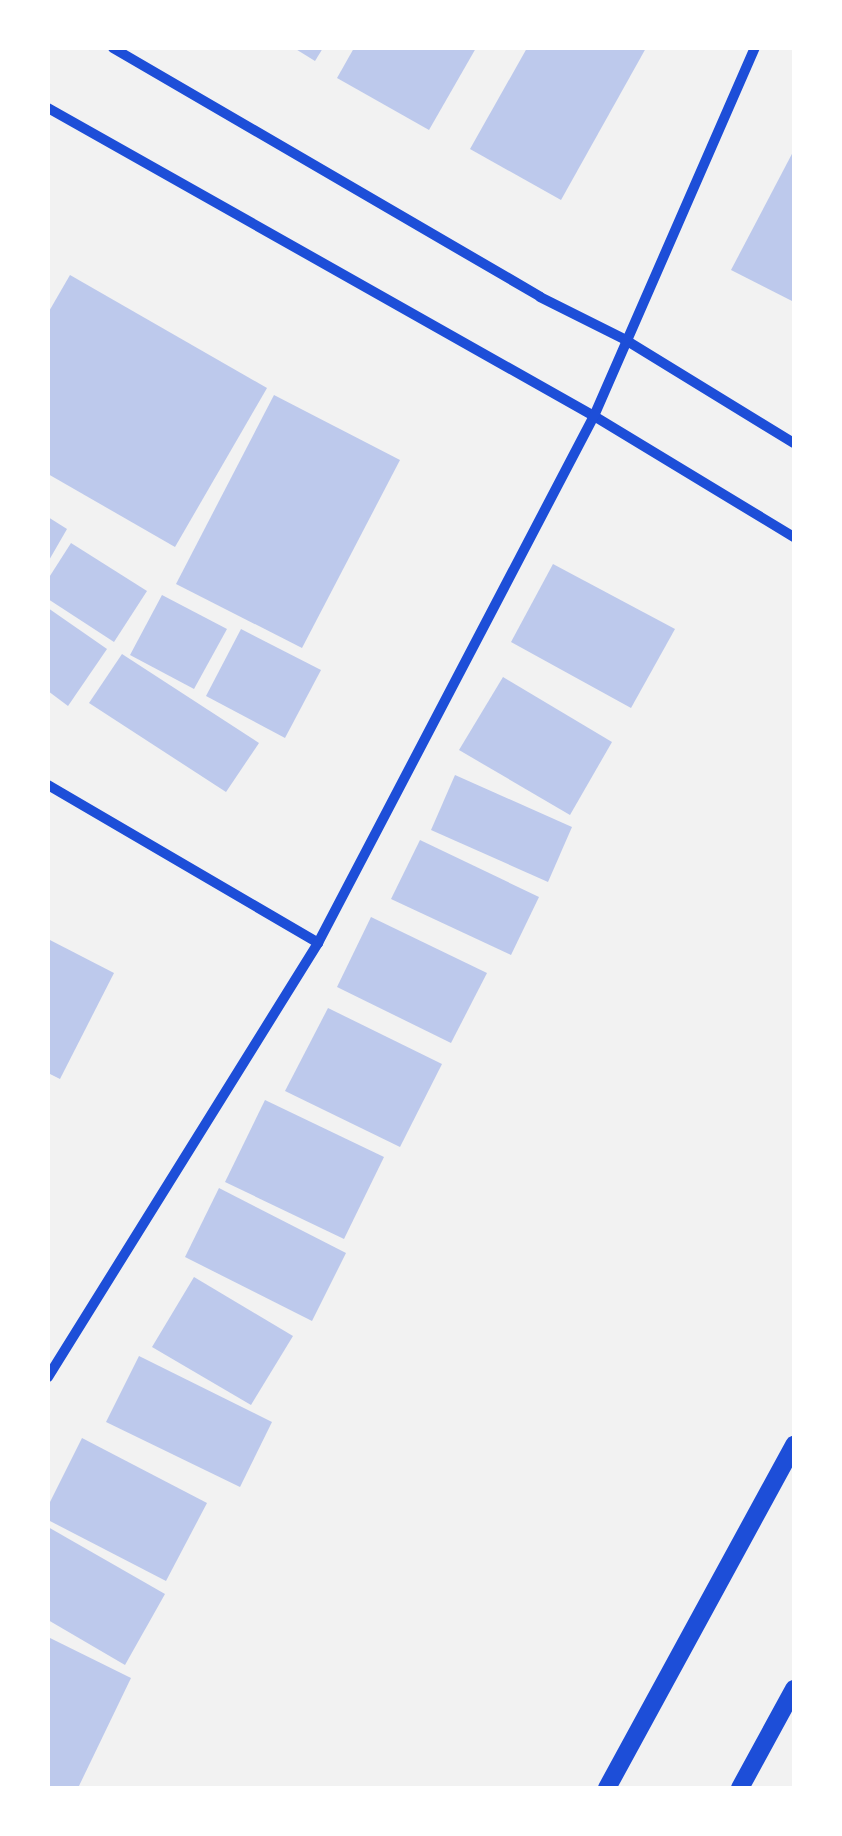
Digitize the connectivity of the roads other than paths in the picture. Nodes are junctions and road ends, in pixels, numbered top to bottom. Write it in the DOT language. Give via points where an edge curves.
graph roads {
  1 [pos="112,48"];
  2 [pos="755,48"];
  3 [pos="48,108"];
  4 [pos="624,339"];
  5 [pos="594,416"];
  6 [pos="794,443"];
  7 [pos="794,537"];
  8 [pos="48,785"];
  9 [pos="318,943"];
  10 [pos="48,1374"];
  11 [pos="794,1445"];
  12 [pos="794,1689"];
  13 [pos="606,1788"];
  14 [pos="740,1788"];
  1 -- 4 [label="street"];
  2 -- 4 [label="street"];
  3 -- 5 [label="street"];
  4 -- 5 [label="street"];
  4 -- 6 [label="street"];
  5 -- 7 [label="street"];
  5 -- 9 [label="street"];
  8 -- 9 [label="street"];
  9 -- 10 [label="street"];
  11 -- 13 [label="street"];
  12 -- 14 [label="street"];
}
